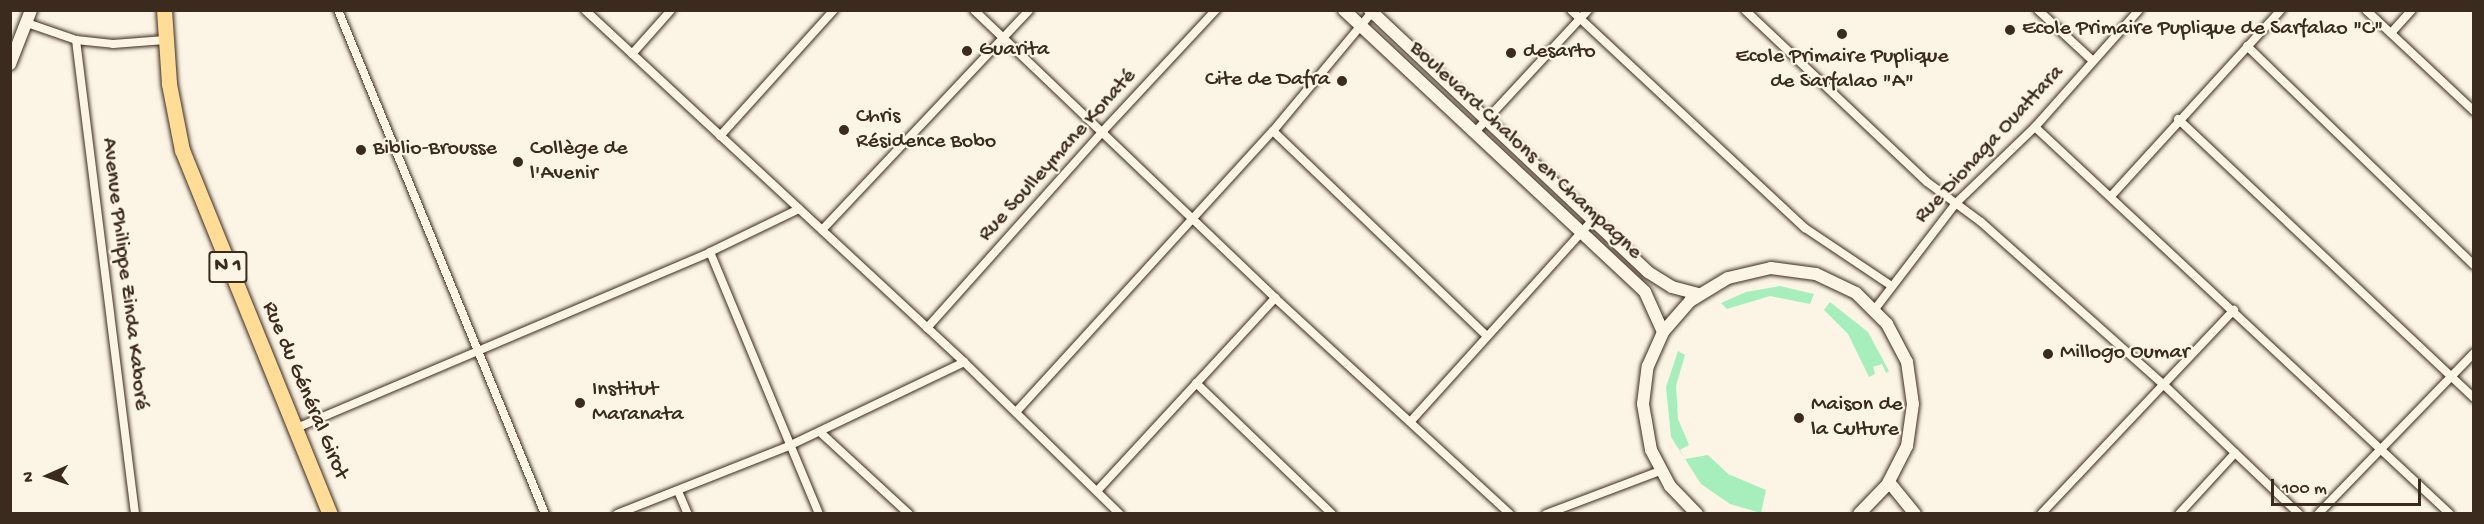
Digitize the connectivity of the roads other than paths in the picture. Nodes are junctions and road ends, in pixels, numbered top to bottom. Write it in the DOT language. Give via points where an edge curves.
graph roads {
  1 [pos="31,10"];
  2 [pos="164,10"];
  3 [pos="338,10"];
  4 [pos="585,10"];
  5 [pos="671,10"];
  6 [pos="834,10"];
  7 [pos="974,10"];
  8 [pos="1029,10"];
  9 [pos="1216,10"];
  10 [pos="1344,10"];
  11 [pos="1571,10"];
  12 [pos="1588,10"];
  13 [pos="1745,10"];
  14 [pos="2038,10"];
  15 [pos="2139,10"];
  16 [pos="2281,10"];
  17 [pos="2366,10"];
  18 [pos="2412,10"];
  19 [pos="1371,11"];
  20 [pos="1580,20"];
  21 [pos="27,23"];
  22 [pos="1360,26"];
  23 [pos="2391,33"];
  24 [pos="1004,37"];
  25 [pos="76,40"];
  26 [pos="165,40"];
  27 [pos="2247,46"];
  28 [pos="632,54"];
  29 [pos="2092,60"];
  30 [pos="10,64"];
  31 [pos="2474,111"];
  32 [pos="2178,119"];
  33 [pos="1486,122"];
  34 [pos="2035,127"];
  35 [pos="1103,131"];
  36 [pos="1273,131"];
  37 [pos="1476,131"];
  38 [pos="720,136"];
  39 [pos="2112,195"];
  40 [pos="1956,203"];
  41 [pos="800,209"];
  42 [pos="1193,217"];
  43 [pos="1592,221"];
  44 [pos="822,230"];
  45 [pos="1582,232"];
  46 [pos="710,252"];
  47 [pos="2474,265"];
  48 [pos="1890,285"];
  49 [pos="1699,294"];
  50 [pos="1275,298"];
  51 [pos="1875,309"];
  52 [pos="2234,310"];
  53 [pos="927,328"];
  54 [pos="1663,332"];
  55 [pos="1487,336"];
  56 [pos="479,349"];
  57 [pos="2474,353"];
  58 [pos="964,362"];
  59 [pos="2451,377"];
  60 [pos="1196,383"];
  61 [pos="2163,384"];
  62 [pos="2474,398"];
  63 [pos="1016,412"];
  64 [pos="1411,421"];
  65 [pos="294,429"];
  66 [pos="820,432"];
  67 [pos="791,445"];
  68 [pos="2383,450"];
  69 [pos="2235,453"];
  70 [pos="1660,471"];
  71 [pos="1889,483"];
  72 [pos="678,491"];
  73 [pos="1098,491"];
  74 [pos="135,513"];
  75 [pos="330,513"];
  76 [pos="545,513"];
  77 [pos="617,513"];
  78 [pos="688,513"];
  79 [pos="819,513"];
  80 [pos="909,513"];
  81 [pos="1120,513"];
  82 [pos="1332,513"];
  83 [pos="1510,513"];
  84 [pos="1546,513"];
  85 [pos="1697,513"];
  86 [pos="1861,513"];
  87 [pos="1915,513"];
  88 [pos="2041,513"];
  89 [pos="2179,513"];
  90 [pos="2299,513"];
  91 [pos="2318,513"];
  92 [pos="2450,513"];
  1 -- 21 [label="main road"];
  2 -- 26 [label="highway, Rue du Général Girot / N 1"];
  3 -- 56 [label="street"];
  4 -- 28 [label="street"];
  5 -- 28 [label="street"];
  6 -- 38 [label="street"];
  7 -- 24 [label="street"];
  8 -- 24 [label="street"];
  9 -- 35 [label="street, Rue Soulleymane Konaté"];
  10 -- 22 [label="main road, Boulevard Chalons en Champagne"];
  11 -- 20 [label="street"];
  12 -- 20 [label="street"];
  13 -- 40 [label="street" via="1927,182"];
  14 -- 29 [label="street"];
  15 -- 29 [label="street, Rue Dionaga Ouattara"];
  16 -- 27 [label="street"];
  17 -- 23 [label="street"];
  18 -- 23 [label="street"];
  19 -- 22 [label="street"];
  19 -- 33 [label="main road, Boulevard Chalons en Champagne"];
  20 -- 33 [label="street"];
  20 -- 48 [label="street" via="1805,228"];
  21 -- 25 [label="street"];
  21 -- 30 [label="main road"];
  22 -- 36 [label="street"];
  22 -- 37 [label="main road, Boulevard Chalons en Champagne"];
  23 -- 31 [label="street"];
  24 -- 35 [label="street"];
  24 -- 44 [label="street"];
  25 -- 26 [label="street" via="113,44"];
  25 -- 74 [label="street, Avenue Philippe Zinda Kaboré"];
  26 -- 65 [label="highway, Rue du Général Girot / N 1" via="182,150"];
  27 -- 32 [label="street"];
  27 -- 47 [label="street"];
  28 -- 38 [label="street"];
  29 -- 34 [label="street, Rue Dionaga Ouattara"];
  32 -- 39 [label="street"];
  32 -- 59 [label="street"];
  33 -- 37 [label="street"];
  33 -- 43 [label="main road, Boulevard Chalons en Champagne"];
  34 -- 39 [label="street"];
  34 -- 40 [label="street, Rue Dionaga Ouattara"];
  35 -- 42 [label="street"];
  35 -- 53 [label="street, Rue Soulleymane Konaté"];
  36 -- 42 [label="street"];
  36 -- 55 [label="street"];
  37 -- 45 [label="main road, Boulevard Chalons en Champagne"];
  38 -- 41 [label="street"];
  39 -- 52 [label="street"];
  40 -- 48 [label="street, Rue Dionaga Ouattara"];
  40 -- 61 [label="street"];
  41 -- 44 [label="street"];
  41 -- 46 [label="street"];
  42 -- 50 [label="street"];
  42 -- 63 [label="street"];
  43 -- 45 [label="street"];
  43 -- 49 [label="main road, Boulevard Chalons en Champagne" via="1659,280"];
  44 -- 53 [label="street"];
  45 -- 54 [label="main road, Boulevard Chalons en Champagne" via="1645,292"];
  45 -- 55 [label="street"];
  46 -- 56 [label="street"];
  46 -- 67 [label="street"];
  48 -- 51 [label="street, Rue Dionaga Ouattara"];
  49 -- 51 [label="main road" via="1749,271 1794,269 1837,282"];
  49 -- 54 [label="main road"];
  50 -- 60 [label="street"];
  50 -- 64 [label="street"];
  51 -- 71 [label="main road" via="1903,352 1913,393 1910,436"];
  52 -- 61 [label="street"];
  52 -- 68 [label="street"];
  53 -- 58 [label="street"];
  54 -- 70 [label="main road" via="1648,366 1643,404 1648,441"];
  55 -- 64 [label="street"];
  56 -- 65 [label="street"];
  56 -- 76 [label="street"];
  57 -- 59 [label="street"];
  58 -- 63 [label="street"];
  58 -- 66 [label="street"];
  59 -- 62 [label="street"];
  59 -- 68 [label="street"];
  60 -- 73 [label="street"];
  60 -- 82 [label="street"];
  61 -- 69 [label="street"];
  61 -- 88 [label="street"];
  63 -- 73 [label="street"];
  64 -- 83 [label="street"];
  65 -- 75 [label="highway, Rue du Général Girot / N 1"];
  66 -- 67 [label="street"];
  66 -- 80 [label="street"];
  67 -- 72 [label="street"];
  67 -- 79 [label="street"];
  68 -- 91 [label="street"];
  68 -- 92 [label="street"];
  69 -- 89 [label="street"];
  69 -- 90 [label="street"];
  70 -- 84 [label="street"];
  70 -- 85 [label="main road"];
  71 -- 86 [label="main road"];
  71 -- 87 [label="main road"];
  72 -- 77 [label="street"];
  72 -- 78 [label="street"];
  73 -- 81 [label="street"];
}
